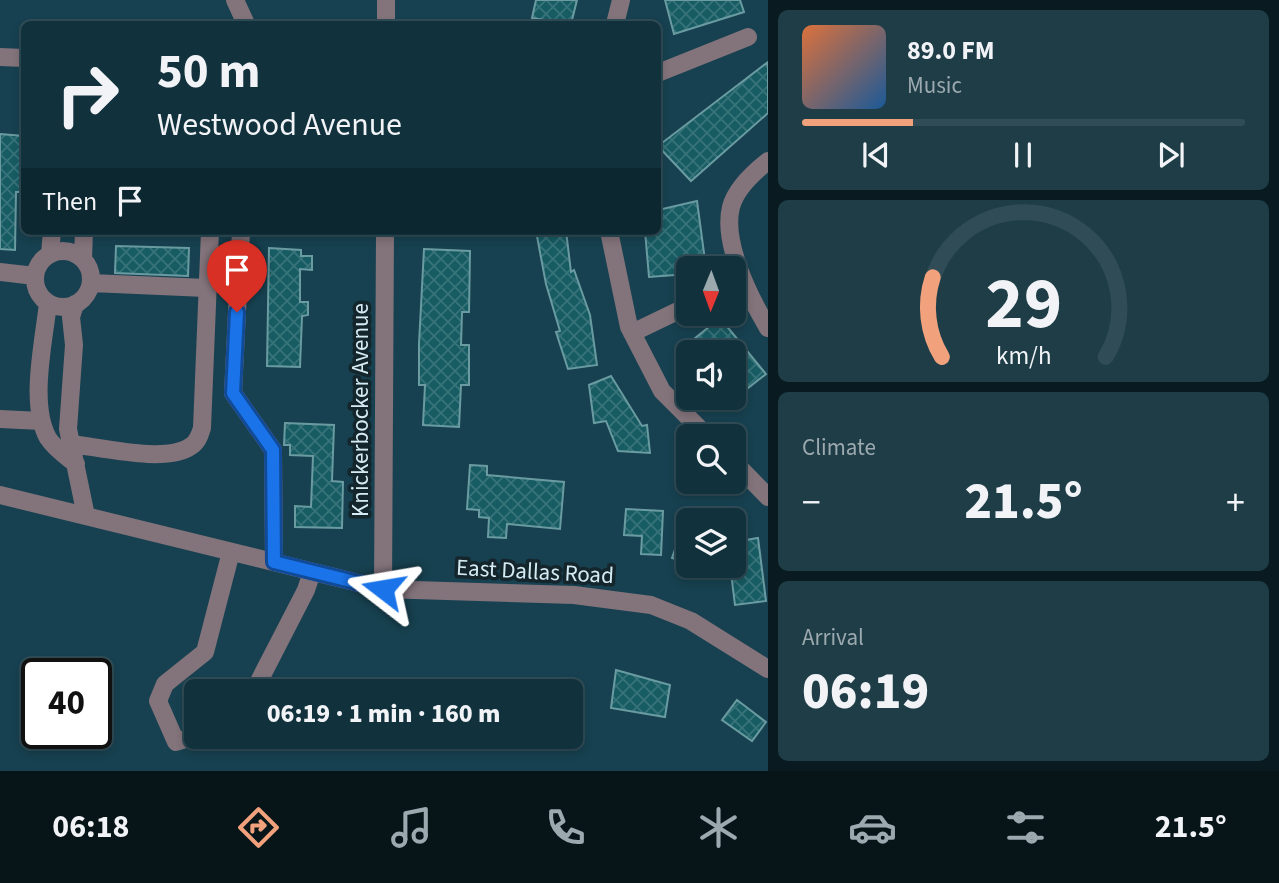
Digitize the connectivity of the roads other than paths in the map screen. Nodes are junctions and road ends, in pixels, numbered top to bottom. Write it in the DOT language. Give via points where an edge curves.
graph roads {
  1 [pos="235,0"];
  2 [pos="386,0"];
  3 [pos="621,0"];
  4 [pos="245,21"];
  5 [pos="386,21"];
  6 [pos="616,21"];
  7 [pos="748,37"];
  8 [pos="0,57"];
  9 [pos="21,58"];
  10 [pos="661,73"];
  11 [pos="768,161"];
  12 [pos="52,235"];
  13 [pos="85,235"];
  14 [pos="210,235"];
  15 [pos="241,235"];
  16 [pos="385,235"];
  17 [pos="609,235"];
  18 [pos="50,254"];
  19 [pos="734,256"];
  20 [pos="83,259"];
  21 [pos="0,272"];
  22 [pos="35,276"];
  23 [pos="91,283"];
  24 [pos="206,288"];
  25 [pos="746,295"];
  26 [pos="48,303"];
  27 [pos="75,304"];
  28 [pos="676,312"];
  29 [pos="768,328"];
  30 [pos="632,333"];
  31 [pos="0,419"];
  32 [pos="41,421"];
  33 [pos="696,424"];
  34 [pos="71,444"];
  35 [pos="76,464"];
  36 [pos="746,474"];
  37 [pos="0,495"];
  38 [pos="768,497"];
  39 [pos="86,516"];
  40 [pos="231,552"];
  41 [pos="274,562"];
  42 [pos="312,572"];
  43 [pos="383,589"];
  44 [pos="768,669"];
  45 [pos="260,679"];
  46 [pos="184,740"];
  1 -- 4 [label="street"];
  2 -- 5 [label="street"];
  3 -- 6 [label="street"];
  7 -- 10 [label="street"];
  8 -- 9 [label="street"];
  11 -- 19 [label="street" via="741,187 731,207"];
  12 -- 18 [label="street"];
  13 -- 20 [label="street"];
  14 -- 24 [label="street"];
  15 -- 41 [label="street" via="233,393 273,450"];
  16 -- 43 [label="street, Knickerbocker Avenue"];
  17 -- 30 [label="street"];
  18 -- 20 [label="street" via="73,253"];
  18 -- 22 [label="street"];
  20 -- 23 [label="street"];
  21 -- 22 [label="street"];
  22 -- 26 [label="street" via="40,296"];
  23 -- 24 [label="street"];
  23 -- 27 [label="street" via="86,296"];
  24 -- 34 [label="street" via="202,428 197,440 179,452 160,454"];
  25 -- 29 [label="street"];
  26 -- 27 [label="street" via="57,307"];
  26 -- 32 [label="street" via="38,401"];
  27 -- 34 [label="street" via="71,317"];
  28 -- 30 [label="street"];
  30 -- 33 [label="street" via="662,391"];
  31 -- 32 [label="street"];
  32 -- 35 [label="street" via="48,438"];
  34 -- 35 [label="street"];
  35 -- 39 [label="street"];
  36 -- 38 [label="street"];
  37 -- 39 [label="street, East Dallas Road"];
  39 -- 40 [label="street, East Dallas Road"];
  40 -- 41 [label="street, East Dallas Road"];
  40 -- 46 [label="street" via="205,652 165,684 158,701 176,742"];
  41 -- 42 [label="street, East Dallas Road"];
  42 -- 43 [label="street, East Dallas Road"];
  42 -- 45 [label="street"];
  43 -- 44 [label="street, East Dallas Road" via="574,595 651,605 700,627"];
}
